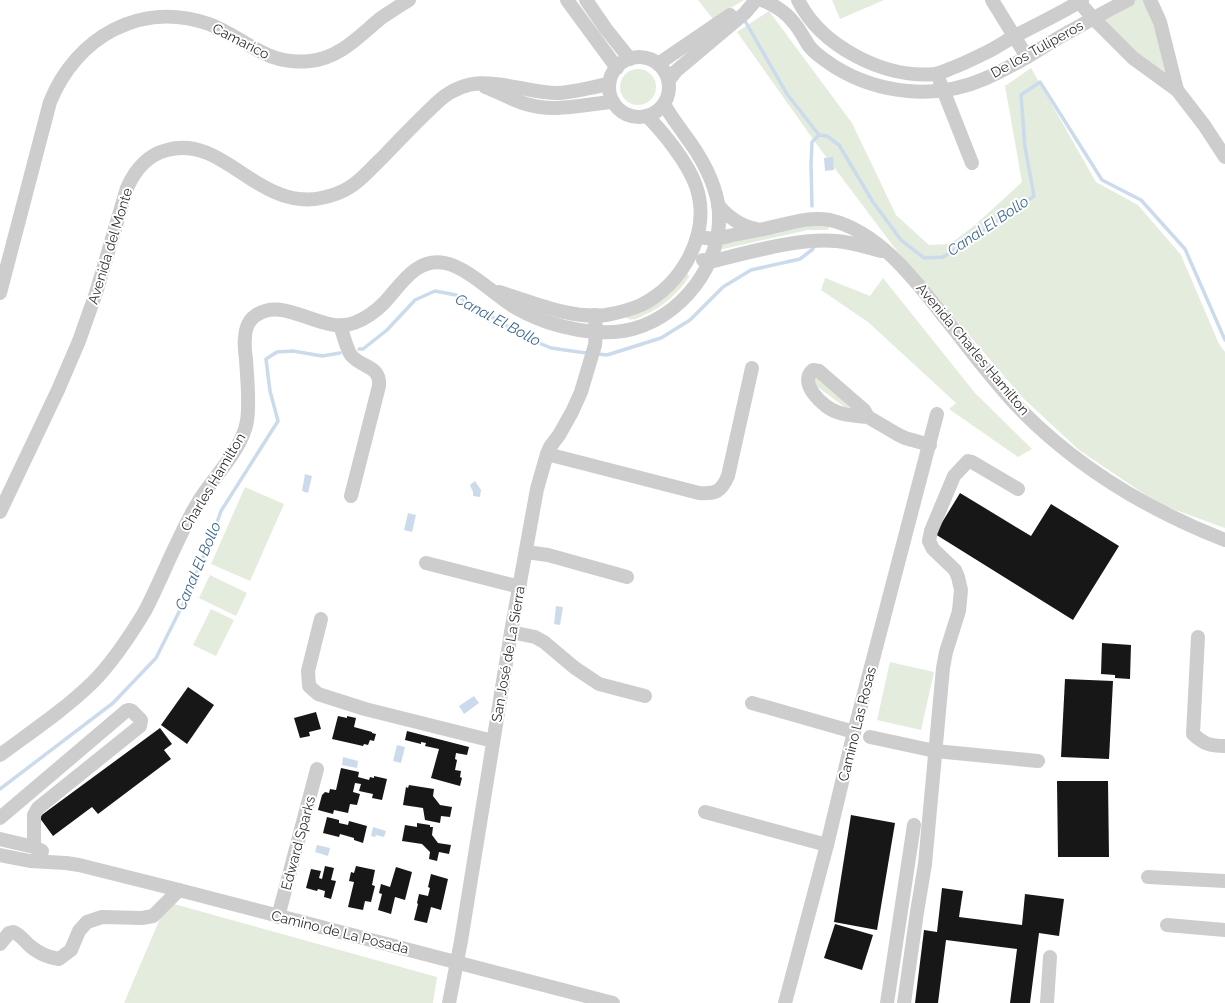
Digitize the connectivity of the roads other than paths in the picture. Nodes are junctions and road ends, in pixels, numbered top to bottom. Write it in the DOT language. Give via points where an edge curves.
graph roads {
  1 [pos="409,0"];
  2 [pos="567,0"];
  3 [pos="586,0"];
  4 [pos="755,0"];
  5 [pos="762,0"];
  6 [pos="992,0"];
  7 [pos="1128,0"];
  8 [pos="1150,0"];
  9 [pos="1080,1"];
  10 [pos="801,6"];
  11 [pos="1093,18"];
  12 [pos="1014,36"];
  13 [pos="810,47"];
  14 [pos="1027,57"];
  15 [pos="630,59"];
  16 [pos="658,64"];
  17 [pos="617,68"];
  18 [pos="937,74"];
  19 [pos="669,80"];
  20 [pos="610,84"];
  21 [pos="475,85"];
  22 [pos="943,90"];
  23 [pos="1177,90"];
  24 [pos="613,102"];
  25 [pos="664,104"];
  26 [pos="647,116"];
  27 [pos="1225,157"];
  28 [pos="972,163"];
  29 [pos="718,205"];
  30 [pos="758,230"];
  31 [pos="698,237"];
  32 [pos="717,238"];
  33 [pos="887,253"];
  34 [pos="689,258"];
  35 [pos="710,262"];
  36 [pos="489,289"];
  37 [pos="0,293"];
  38 [pos="595,315"];
  39 [pos="340,326"];
  40 [pos="596,333"];
  41 [pos="752,368"];
  42 [pos="937,414"];
  43 [pos="868,416"];
  44 [pos="930,445"];
  45 [pos="547,454"];
  46 [pos="1018,489"];
  47 [pos="351,496"];
  48 [pos="0,512"];
  49 [pos="908,527"];
  50 [pos="931,531"];
  51 [pos="1225,540"];
  52 [pos="526,552"];
  53 [pos="426,563"];
  54 [pos="627,576"];
  55 [pos="520,587"];
  56 [pos="321,619"];
  57 [pos="512,632"];
  58 [pos="1198,637"];
  59 [pos="645,696"];
  60 [pos="752,703"];
  61 [pos="854,732"];
  62 [pos="870,737"];
  63 [pos="493,741"];
  64 [pos="1225,746"];
  65 [pos="935,751"];
  66 [pos="0,755"];
  67 [pos="1038,761"];
  68 [pos="317,769"];
  69 [pos="705,812"];
  70 [pos="0,818"];
  71 [pos="914,825"];
  72 [pos="0,839"];
  73 [pos="827,845"];
  74 [pos="34,847"];
  75 [pos="0,855"];
  76 [pos="66,863"];
  77 [pos="1148,877"];
  78 [pos="1225,881"];
  79 [pos="179,890"];
  80 [pos="278,917"];
  81 [pos="1167,925"];
  82 [pos="1225,930"];
  83 [pos="0,944"];
  84 [pos="1050,957"];
  85 [pos="456,963"];
  86 [pos="449,1003"];
  87 [pos="613,1003"];
  88 [pos="785,1003"];
  89 [pos="887,1003"];
  90 [pos="904,1003"];
  91 [pos="1047,1003"];
  1 -- 37 [label="street, Camarico" via="382,18 346,48 329,57 310,61 290,62 269,56 222,30 183,18 132,22 95,40 68,68 50,102"];
  2 -- 17 [label="street"];
  3 -- 15 [label="street"];
  4 -- 16 [label="street"];
  4 -- 19 [label="street" via="745,13 676,71"];
  5 -- 13 [label="street, De los Tuliperos" via="777,7 793,22"];
  6 -- 12 [label="street"];
  7 -- 11 [label="street, De los Tuliperos"];
  8 -- 23 [label="street" via="1160,22"];
  9 -- 11 [label="street"];
  9 -- 12 [label="street, De los Tuliperos"];
  10 -- 13 [label="street"];
  10 -- 18 [label="street, De los Tuliperos" via="828,38 859,58 899,71"];
  11 -- 14 [label="street, De los Tuliperos"];
  11 -- 23 [label="street" via="1133,58"];
  12 -- 14 [label="street"];
  12 -- 18 [label="street, De los Tuliperos" via="984,54"];
  13 -- 22 [label="street, De los Tuliperos" via="835,66 878,86 920,92"];
  14 -- 22 [label="street, De los Tuliperos" via="984,79"];
  15 -- 16 [label="street" via="645,58"];
  15 -- 17 [label="street"];
  16 -- 19 [label="street"];
  17 -- 20 [label="street"];
  18 -- 22 [label="street"];
  19 -- 25 [label="street" via="669,93"];
  20 -- 21 [label="street, Avenida del Monte" via="557,93 498,83"];
  20 -- 24 [label="street"];
  21 -- 24 [label="street" via="525,104 544,108"];
  21 -- 48 [label="street, Avenida del Monte" via="467,85 446,94 358,181 341,192 320,198 297,199 276,193 202,150 170,149 146,160 127,188 79,341"];
  22 -- 28 [label="street"];
  23 -- 27 [label="street"];
  24 -- 26 [label="street" via="625,114"];
  25 -- 26 [label="street" via="657,112"];
  25 -- 29 [label="street" via="704,162"];
  26 -- 31 [label="street" via="675,150 693,179 701,211"];
  29 -- 30 [label="street" via="735,221"];
  29 -- 32 [label="street"];
  30 -- 32 [label="street, Avenida Charles Hamilton"];
  30 -- 33 [label="street, Avenida Charles Hamilton" via="805,220 829,220 857,231"];
  31 -- 32 [label="street, Avenida Charles Hamilton"];
  31 -- 34 [label="street, Charles Hamilton"];
  32 -- 35 [label="street, Charles Hamilton"];
  33 -- 35 [label="street, Avenida Charles Hamilton" via="849,243 823,241 767,248"];
  33 -- 51 [label="street, Avenida Charles Hamilton" via="914,279 1002,390 1060,446 1126,493 1172,518"];
  34 -- 35 [label="street, Avenida Charles Hamilton"];
  34 -- 38 [label="street, Charles Hamilton" via="679,274 652,299 629,310"];
  35 -- 40 [label="street, Charles Hamilton" via="692,290 664,315 638,328"];
  36 -- 38 [label="street, Charles Hamilton" via="544,307"];
  36 -- 39 [label="street, Charles Hamilton" via="456,266 428,263 411,273 372,314"];
  36 -- 40 [label="street, Charles Hamilton" via="530,316 579,331"];
  38 -- 40 [label="street, San José de La Sierra"];
  39 -- 47 [label="street" via="351,355 377,374 379,379"];
  39 -- 66 [label="street, Charles Hamilton" via="278,309 264,311 249,322 244,340 247,422 242,439 195,507 145,611 119,651 93,682 68,705"];
  40 -- 45 [label="street, San José de La Sierra" via="582,392"];
  41 -- 45 [label="street" via="728,476 718,491 709,494 699,492"];
  42 -- 44 [label="street, Camino Las Rosas"];
  43 -- 44 [label="street" via="905,438"];
  44 -- 49 [label="street, Camino Las Rosas"];
  45 -- 52 [label="street, San José de La Sierra" via="537,489"];
  46 -- 50 [label="street" via="968,461 954,476"];
  49 -- 50 [label="street"];
  49 -- 61 [label="street, Camino Las Rosas"];
  50 -- 65 [label="street" via="929,541 932,549 955,570 961,590 959,611 945,657"];
  52 -- 54 [label="street" via="548,555"];
  52 -- 55 [label="street, San José de La Sierra"];
  53 -- 55 [label="street"];
  55 -- 57 [label="street, San José de La Sierra"];
  56 -- 63 [label="street" via="308,671 309,686 318,694 365,709"];
  57 -- 59 [label="street" via="535,637 544,642 599,684"];
  57 -- 63 [label="street, San José de La Sierra"];
  58 -- 64 [label="street" via="1193,734 1202,742"];
  60 -- 61 [label="street"];
  61 -- 73 [label="street, Camino Las Rosas"];
  62 -- 65 [label="street"];
  63 -- 85 [label="street, San José de La Sierra"];
  65 -- 67 [label="street"];
  65 -- 90 [label="street" via="925,864"];
  68 -- 80 [label="street, Edward Sparks"];
  69 -- 73 [label="street"];
  70 -- 74 [label="street" via="126,711 132,711 141,720 140,726 38,808 34,815"];
  71 -- 89 [label="street"];
  72 -- 74 [label="street, Camino de La Posada"];
  73 -- 88 [label="street, Camino Las Rosas"];
  74 -- 76 [label="street, Camino de La Posada"];
  75 -- 76 [label="street, Camino de La Posada" via="30,861"];
  76 -- 79 [label="street, Camino de La Posada"];
  77 -- 78 [label="street"];
  79 -- 80 [label="street, Camino de La Posada"];
  79 -- 83 [label="street" via="153,916 102,917 87,922 79,931 71,950 59,959 48,958 17,933 9,934"];
  80 -- 85 [label="street, Camino de La Posada"];
  81 -- 82 [label="street"];
  84 -- 91 [label="street"];
  85 -- 86 [label="street, San José de La Sierra"];
  85 -- 87 [label="street, Camino de La Posada"];
}
